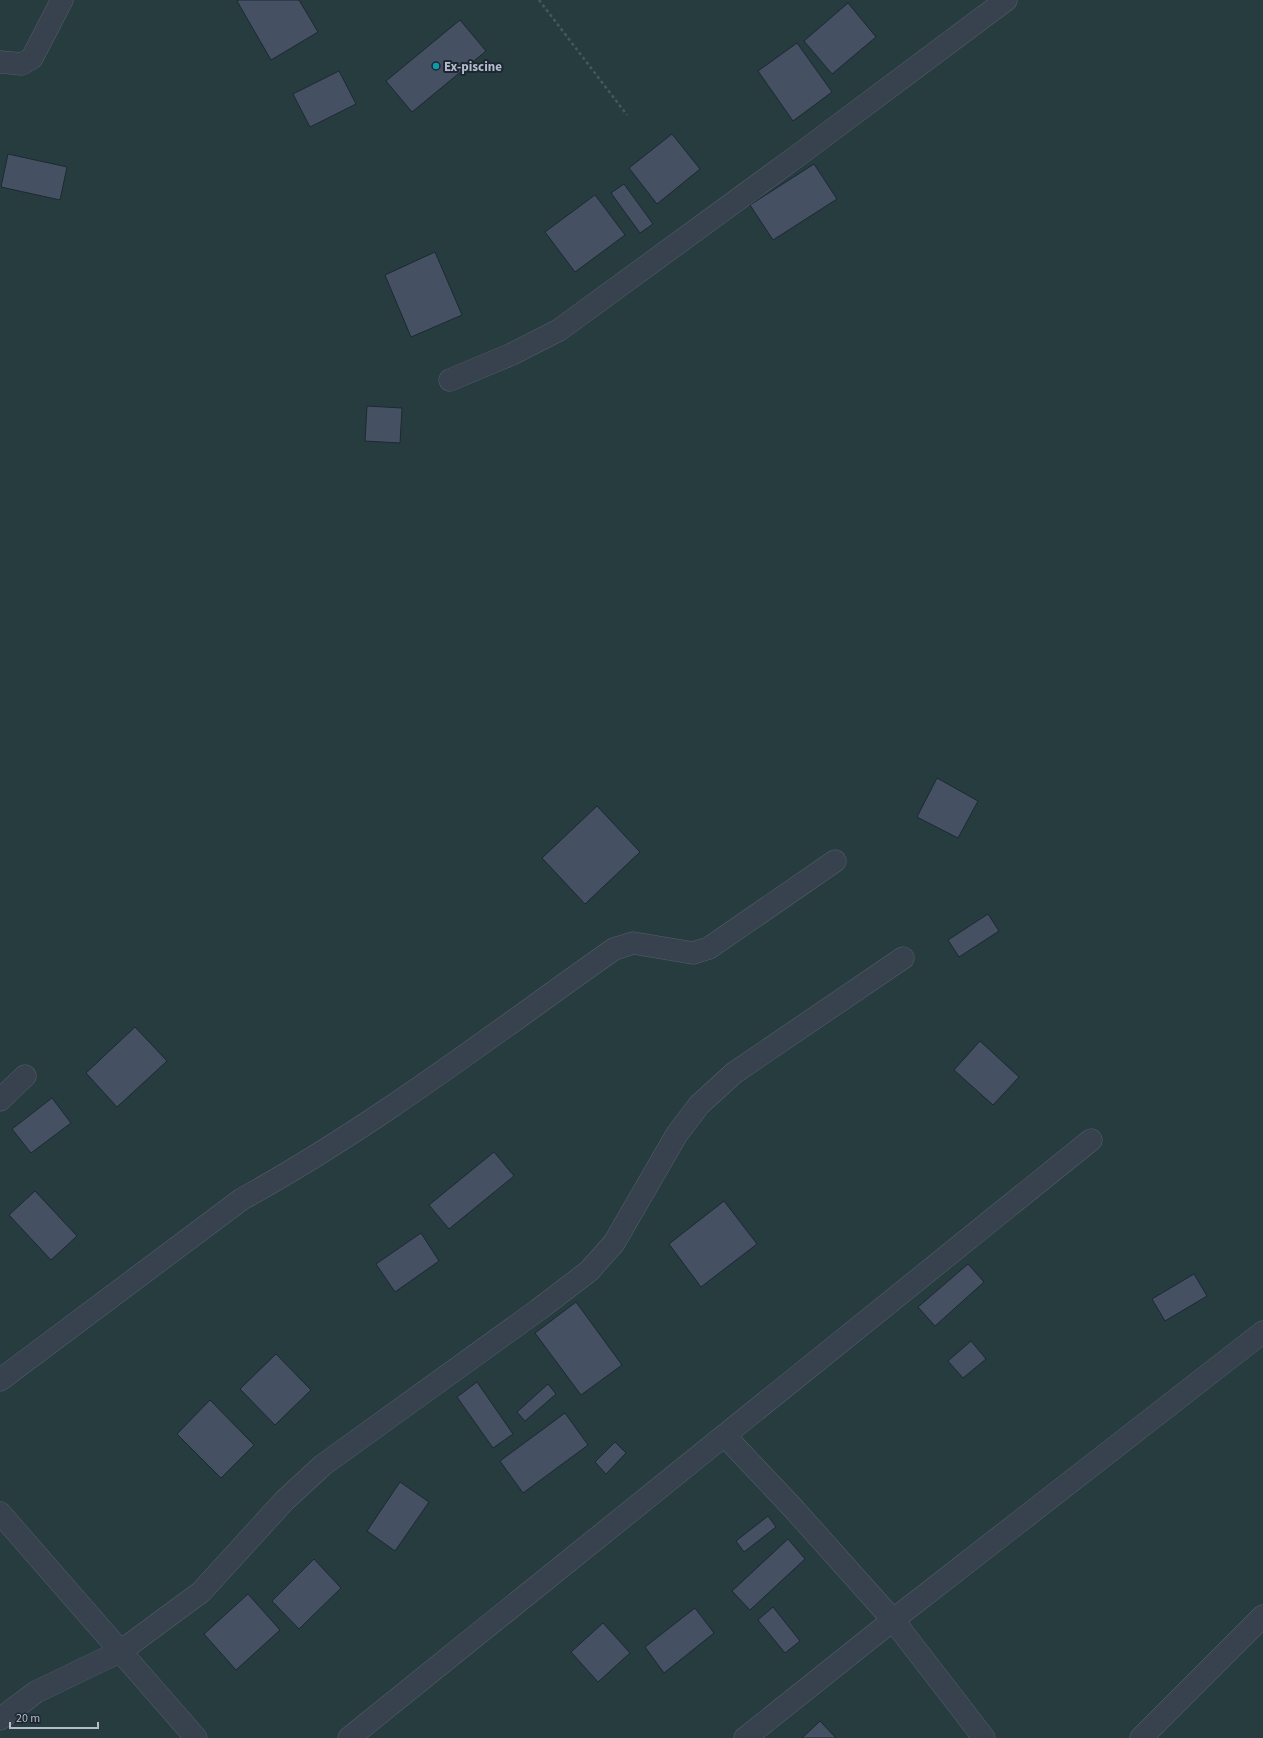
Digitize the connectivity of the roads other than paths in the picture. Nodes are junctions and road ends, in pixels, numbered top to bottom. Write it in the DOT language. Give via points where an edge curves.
graph roads {
  1 [pos="62,0"];
  2 [pos="1006,0"];
  3 [pos="0,62"];
  4 [pos="450,380"];
  5 [pos="835,861"];
  6 [pos="903,958"];
  7 [pos="24,1076"];
  8 [pos="0,1100"];
  9 [pos="1091,1140"];
  10 [pos="1263,1332"];
  11 [pos="0,1380"];
  12 [pos="725,1436"];
  13 [pos="0,1513"];
  14 [pos="1263,1616"];
  15 [pos="893,1620"];
  16 [pos="121,1651"];
  17 [pos="0,1719"];
  18 [pos="196,1738"];
  19 [pos="349,1738"];
  20 [pos="746,1738"];
  21 [pos="984,1738"];
  22 [pos="1141,1738"];
  1 -- 3 [label="street" via="32,58 22,64"];
  2 -- 4 [label="street" via="559,330 512,354"];
  5 -- 11 [label="street" via="709,948 693,953 633,943 614,949 374,1119 242,1199"];
  6 -- 16 [label="street" via="734,1073 699,1105 677,1134 614,1243 589,1270 538,1310 323,1465 284,1501 201,1592"];
  7 -- 8 [label="street"];
  9 -- 12 [label="street"];
  10 -- 15 [label="street"];
  12 -- 15 [label="street"];
  12 -- 19 [label="street"];
  13 -- 16 [label="street"];
  14 -- 22 [label="street"];
  15 -- 20 [label="street"];
  15 -- 21 [label="street"];
  16 -- 17 [label="street" via="36,1692"];
  16 -- 18 [label="street"];
}
